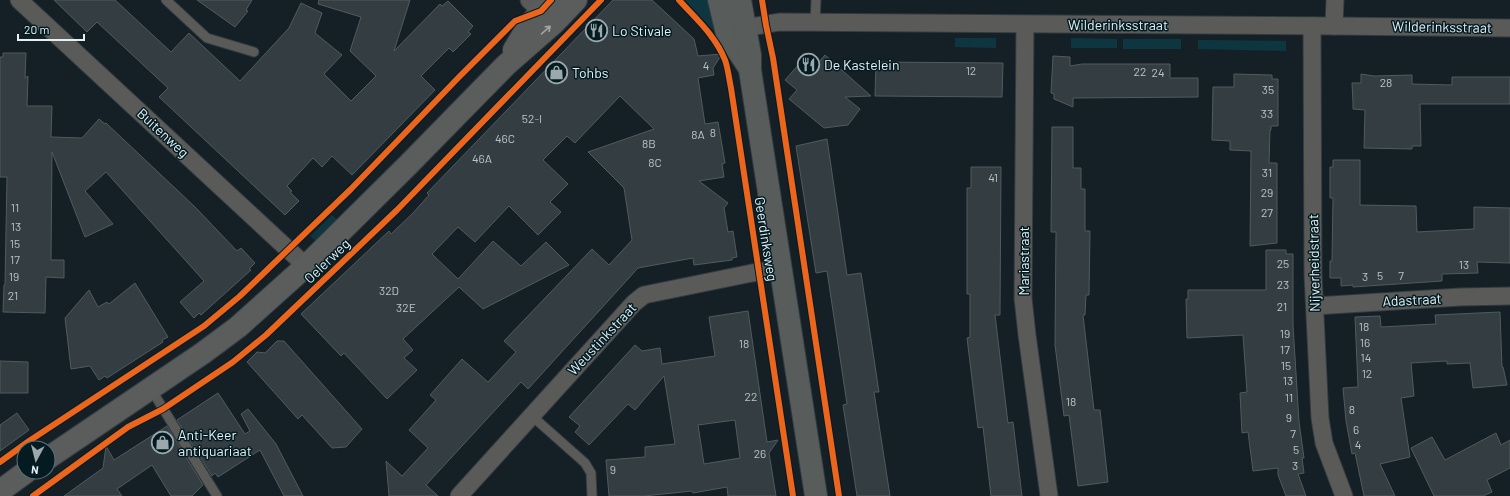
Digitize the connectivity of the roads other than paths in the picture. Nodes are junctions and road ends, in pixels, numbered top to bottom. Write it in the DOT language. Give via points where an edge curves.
graph roads {
  1 [pos="19,0"];
  2 [pos="166,0"];
  3 [pos="576,0"];
  4 [pos="719,0"];
  5 [pos="740,0"];
  6 [pos="816,0"];
  7 [pos="1334,0"];
  8 [pos="540,4"];
  9 [pos="815,23"];
  10 [pos="1025,25"];
  11 [pos="1312,26"];
  12 [pos="1334,26"];
  13 [pos="1510,28"];
  14 [pos="736,31"];
  15 [pos="254,52"];
  16 [pos="506,65"];
  17 [pos="306,266"];
  18 [pos="781,269"];
  19 [pos="1510,296"];
  20 [pos="1315,306"];
  21 [pos="151,389"];
  22 [pos="532,416"];
  23 [pos="56,453"];
  24 [pos="16,479"];
  25 [pos="0,491"];
  26 [pos="215,495"];
  27 [pos="459,496"];
  28 [pos="592,496"];
  29 [pos="816,496"];
  30 [pos="1049,496"];
  31 [pos="1344,496"];
  1 -- 17 [label="street, Buitenweg"];
  2 -- 15 [label="lane" via="207,38"];
  16 -- 3 [label="main road, Oelerweg, one-way"];
  4 -- 14 [label="main road, Geerdinksweg"];
  5 -- 14 [label="main road, Geerdinksweg"];
  6 -- 9 [label="lane"];
  7 -- 12 [label="street"];
  8 -- 16 [label="main road, Oelerweg"];
  9 -- 10 [label="street, Wilderinksstraat"];
  9 -- 14 [label="street, Wilderinksstraat" via="779,22"];
  10 -- 11 [label="street, Wilderinksstraat"];
  10 -- 30 [label="street, Mariastraat" via="1023,298"];
  11 -- 12 [label="street, Wilderinksstraat"];
  11 -- 20 [label="street, Nijverheidstraat"];
  12 -- 13 [label="street, Wilderinksstraat"];
  14 -- 18 [label="main road, Geerdinksweg" via="750,55 750,70"];
  16 -- 17 [label="main road, Oelerweg"];
  17 -- 21 [label="main road, Oelerweg" via="238,327"];
  18 -- 22 [label="street, Weustinkstraat" via="644,295 634,302"];
  18 -- 29 [label="main road, Geerdinksweg"];
  19 -- 20 [label="street, Adastraat"];
  20 -- 31 [label="street, Nijverheidstraat" via="1320,418 1324,443"];
  21 -- 23 [label="main road, Oelerweg"];
  21 -- 26 [label="lane"];
  22 -- 27 [label="street, Weustinkstraat"];
  22 -- 28 [label="lane" via="585,463 590,473"];
  24 -- 25 [label="main road"];
}
